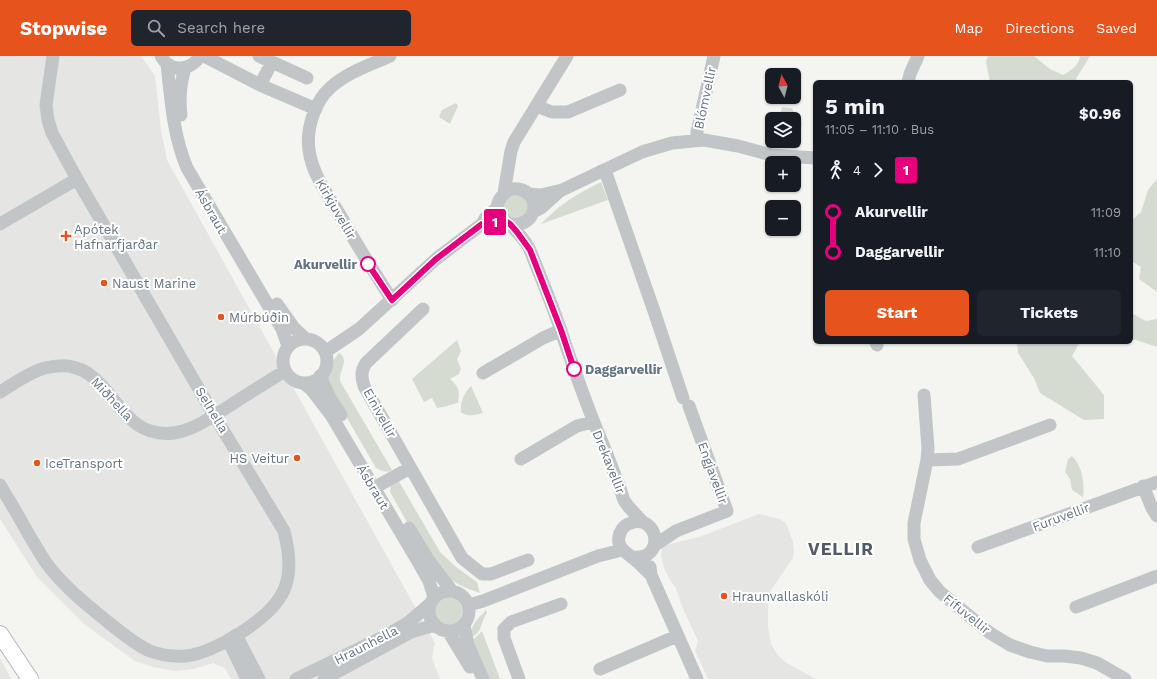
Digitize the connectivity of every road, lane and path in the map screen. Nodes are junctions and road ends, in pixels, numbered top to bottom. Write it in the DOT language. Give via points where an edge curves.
graph roads {
  1 [pos="54,56"];
  2 [pos="200,56"];
  3 [pos="204,56"];
  4 [pos="259,56"];
  5 [pos="390,56"];
  6 [pos="567,56"];
  7 [pos="714,56"];
  8 [pos="918,56"];
  9 [pos="164,60"];
  10 [pos="272,62"];
  11 [pos="185,68"];
  12 [pos="307,78"];
  13 [pos="908,80"];
  14 [pos="260,85"];
  15 [pos="620,90"];
  16 [pos="536,106"];
  17 [pos="316,109"];
  18 [pos="697,140"];
  19 [pos="813,158"];
  20 [pos="509,171"];
  21 [pos="601,171"];
  22 [pos="77,179"];
  23 [pos="562,190"];
  24 [pos="524,191"];
  25 [pos="504,193"];
  26 [pos="498,207"];
  27 [pos="531,216"];
  28 [pos="507,222"];
  29 [pos="0,224"];
  30 [pos="482,224"];
  31 [pos="530,250"];
  32 [pos="392,300"];
  33 [pos="423,309"];
  34 [pos="561,330"];
  35 [pos="306,339"];
  36 [pos="288,346"];
  37 [pos="325,352"];
  38 [pos="285,371"];
  39 [pos="483,372"];
  40 [pos="320,376"];
  41 [pos="303,383"];
  42 [pos="0,392"];
  43 [pos="924,395"];
  44 [pos="214,415"];
  45 [pos="593,422"];
  46 [pos="1050,425"];
  47 [pos="521,459"];
  48 [pos="927,460"];
  49 [pos="410,468"];
  50 [pos="1157,482"];
  51 [pos="381,484"];
  52 [pos="0,485"];
  53 [pos="1143,486"];
  54 [pos="625,501"];
  55 [pos="1157,516"];
  56 [pos="647,525"];
  57 [pos="622,531"];
  58 [pos="676,531"];
  59 [pos="978,547"];
  60 [pos="652,549"];
  61 [pos="627,554"];
  62 [pos="598,556"];
  63 [pos="528,560"];
  64 [pos="651,575"];
  65 [pos="1157,576"];
  66 [pos="452,591"];
  67 [pos="432,600"];
  68 [pos="561,604"];
  69 [pos="469,605"];
  70 [pos="1076,607"];
  71 [pos="435,625"];
  72 [pos="464,625"];
  73 [pos="448,631"];
  74 [pos="0,634"];
  75 [pos="677,636"];
  76 [pos="232,637"];
  77 [pos="600,669"];
  78 [pos="30,679"];
  79 [pos="247,679"];
  80 [pos="259,679"];
  81 [pos="296,679"];
  82 [pos="324,679"];
  83 [pos="474,679"];
  84 [pos="483,679"];
  85 [pos="519,679"];
  86 [pos="697,679"];
  87 [pos="1125,679"];
  1 -- 22 [label="street, Selhella" via="46,105 48,120 52,133"];
  2 -- 11 [label="street" via="192,65"];
  3 -- 14 [label="street"];
  4 -- 10 [label="street"];
  5 -- 17 [label="street, Kirkjuvellir" via="347,75 330,87"];
  6 -- 16 [label="street"];
  7 -- 18 [label="street, Blómvellir"];
  8 -- 13 [label="street"];
  9 -- 11 [label="street" via="173,67"];
  9 -- 36 [label="street, Ásbraut" via="176,134 187,168 282,329"];
  10 -- 12 [label="street"];
  10 -- 14 [label="street"];
  11 -- 35 [label="street, Ásbraut" via="181,82 180,108 185,138 195,166 284,315"];
  14 -- 17 [label="street"];
  15 -- 16 [label="street" via="568,112 552,112"];
  16 -- 20 [label="street" via="514,142"];
  17 -- 32 [label="street, Kirkjuvellir" via="308,140 313,167 361,252"];
  18 -- 19 [label="street" via="738,146 771,155"];
  18 -- 21 [label="street" via="672,143 642,152"];
  20 -- 24 [label="street"];
  20 -- 25 [label="street"];
  21 -- 23 [label="street"];
  21 -- 58 [label="street, Engjavellir" via="607,176 686,402 727,510"];
  22 -- 29 [label="street"];
  22 -- 44 [label="street, Selhella"];
  23 -- 24 [label="street" via="541,195"];
  23 -- 27 [label="street"];
  24 -- 25 [label="street" via="509,190"];
  24 -- 27 [label="street" via="532,199 534,206"];
  25 -- 26 [label="street"];
  26 -- 28 [label="street" via="500,216"];
  26 -- 30 [label="street"];
  27 -- 28 [label="street" via="520,225"];
  27 -- 31 [label="street, Drekavellir"];
  28 -- 30 [label="street"];
  28 -- 31 [label="street, Drekavellir"];
  30 -- 32 [label="street" via="436,259"];
  31 -- 34 [label="street, Drekavellir"];
  32 -- 37 [label="street" via="355,332"];
  33 -- 49 [label="street, Einivellir" via="366,363 361,377"];
  34 -- 39 [label="street"];
  34 -- 45 [label="street, Drekavellir"];
  35 -- 36 [label="street"];
  35 -- 37 [label="street" via="317,343"];
  36 -- 38 [label="street" via="283,358"];
  37 -- 40 [label="street" via="326,365"];
  38 -- 41 [label="street" via="290,377"];
  38 -- 44 [label="street, Miðhella"];
  40 -- 41 [label="street"];
  40 -- 51 [label="street, Ásbraut" via="330,398"];
  41 -- 67 [label="street, Ásbraut" via="311,389 331,415 420,564 429,581"];
  42 -- 44 [label="street, Miðhella" via="38,370 63,366 93,376 129,419 150,431 184,431"];
  43 -- 48 [label="street, Fífuvellir"];
  44 -- 76 [label="street, Selhella" via="284,531 288,545 289,567 284,591 272,609 262,618"];
  45 -- 47 [label="street, Drekavellir" via="578,426"];
  45 -- 54 [label="street, Drekavellir"];
  46 -- 48 [label="street" via="958,459"];
  48 -- 87 [label="street, Fífuvellir" via="914,523 914,539 922,565 940,592 990,633 1010,645 1047,656 1081,658 1097,663"];
  49 -- 51 [label="street"];
  49 -- 63 [label="street, Einivellir" via="462,558 470,565 482,574 490,574"];
  50 -- 53 [label="street, Furuvellir"];
  51 -- 66 [label="street, Ásbraut" via="429,561"];
  52 -- 76 [label="street, Selhella" via="49,567 84,603 135,642 150,651 187,656 205,651"];
  53 -- 55 [label="street"];
  53 -- 59 [label="street, Furuvellir"];
  54 -- 56 [label="street, Drekavellir"];
  54 -- 57 [label="street, Drekavellir"];
  56 -- 57 [label="street" via="637,521"];
  56 -- 58 [label="street, Engjavellir"];
  56 -- 60 [label="street" via="655,536"];
  57 -- 61 [label="street" via="620,546"];
  57 -- 62 [label="street"];
  58 -- 60 [label="street, Engjavellir"];
  60 -- 61 [label="street" via="645,556 638,558"];
  60 -- 64 [label="street"];
  61 -- 62 [label="street"];
  61 -- 64 [label="street"];
  62 -- 69 [label="street"];
  64 -- 75 [label="street"];
  65 -- 70 [label="street"];
  66 -- 67 [label="street" via="442,592"];
  66 -- 69 [label="street" via="463,595"];
  67 -- 71 [label="street" via="429,607 430,617"];
  67 -- 81 [label="street, Hraunhella" via="409,622 385,636"];
  68 -- 85 [label="street" via="511,622 504,629 504,638"];
  69 -- 72 [label="street" via="470,612"];
  71 -- 73 [label="street"];
  71 -- 82 [label="street, Hraunhella" via="411,632"];
  72 -- 73 [label="street" via="457,630"];
  72 -- 84 [label="street" via="468,645"];
  73 -- 83 [label="street"];
  74 -- 78 [label="main road"];
  75 -- 77 [label="street"];
  75 -- 86 [label="street"];
  76 -- 79 [label="street"];
  76 -- 80 [label="street"];
}
